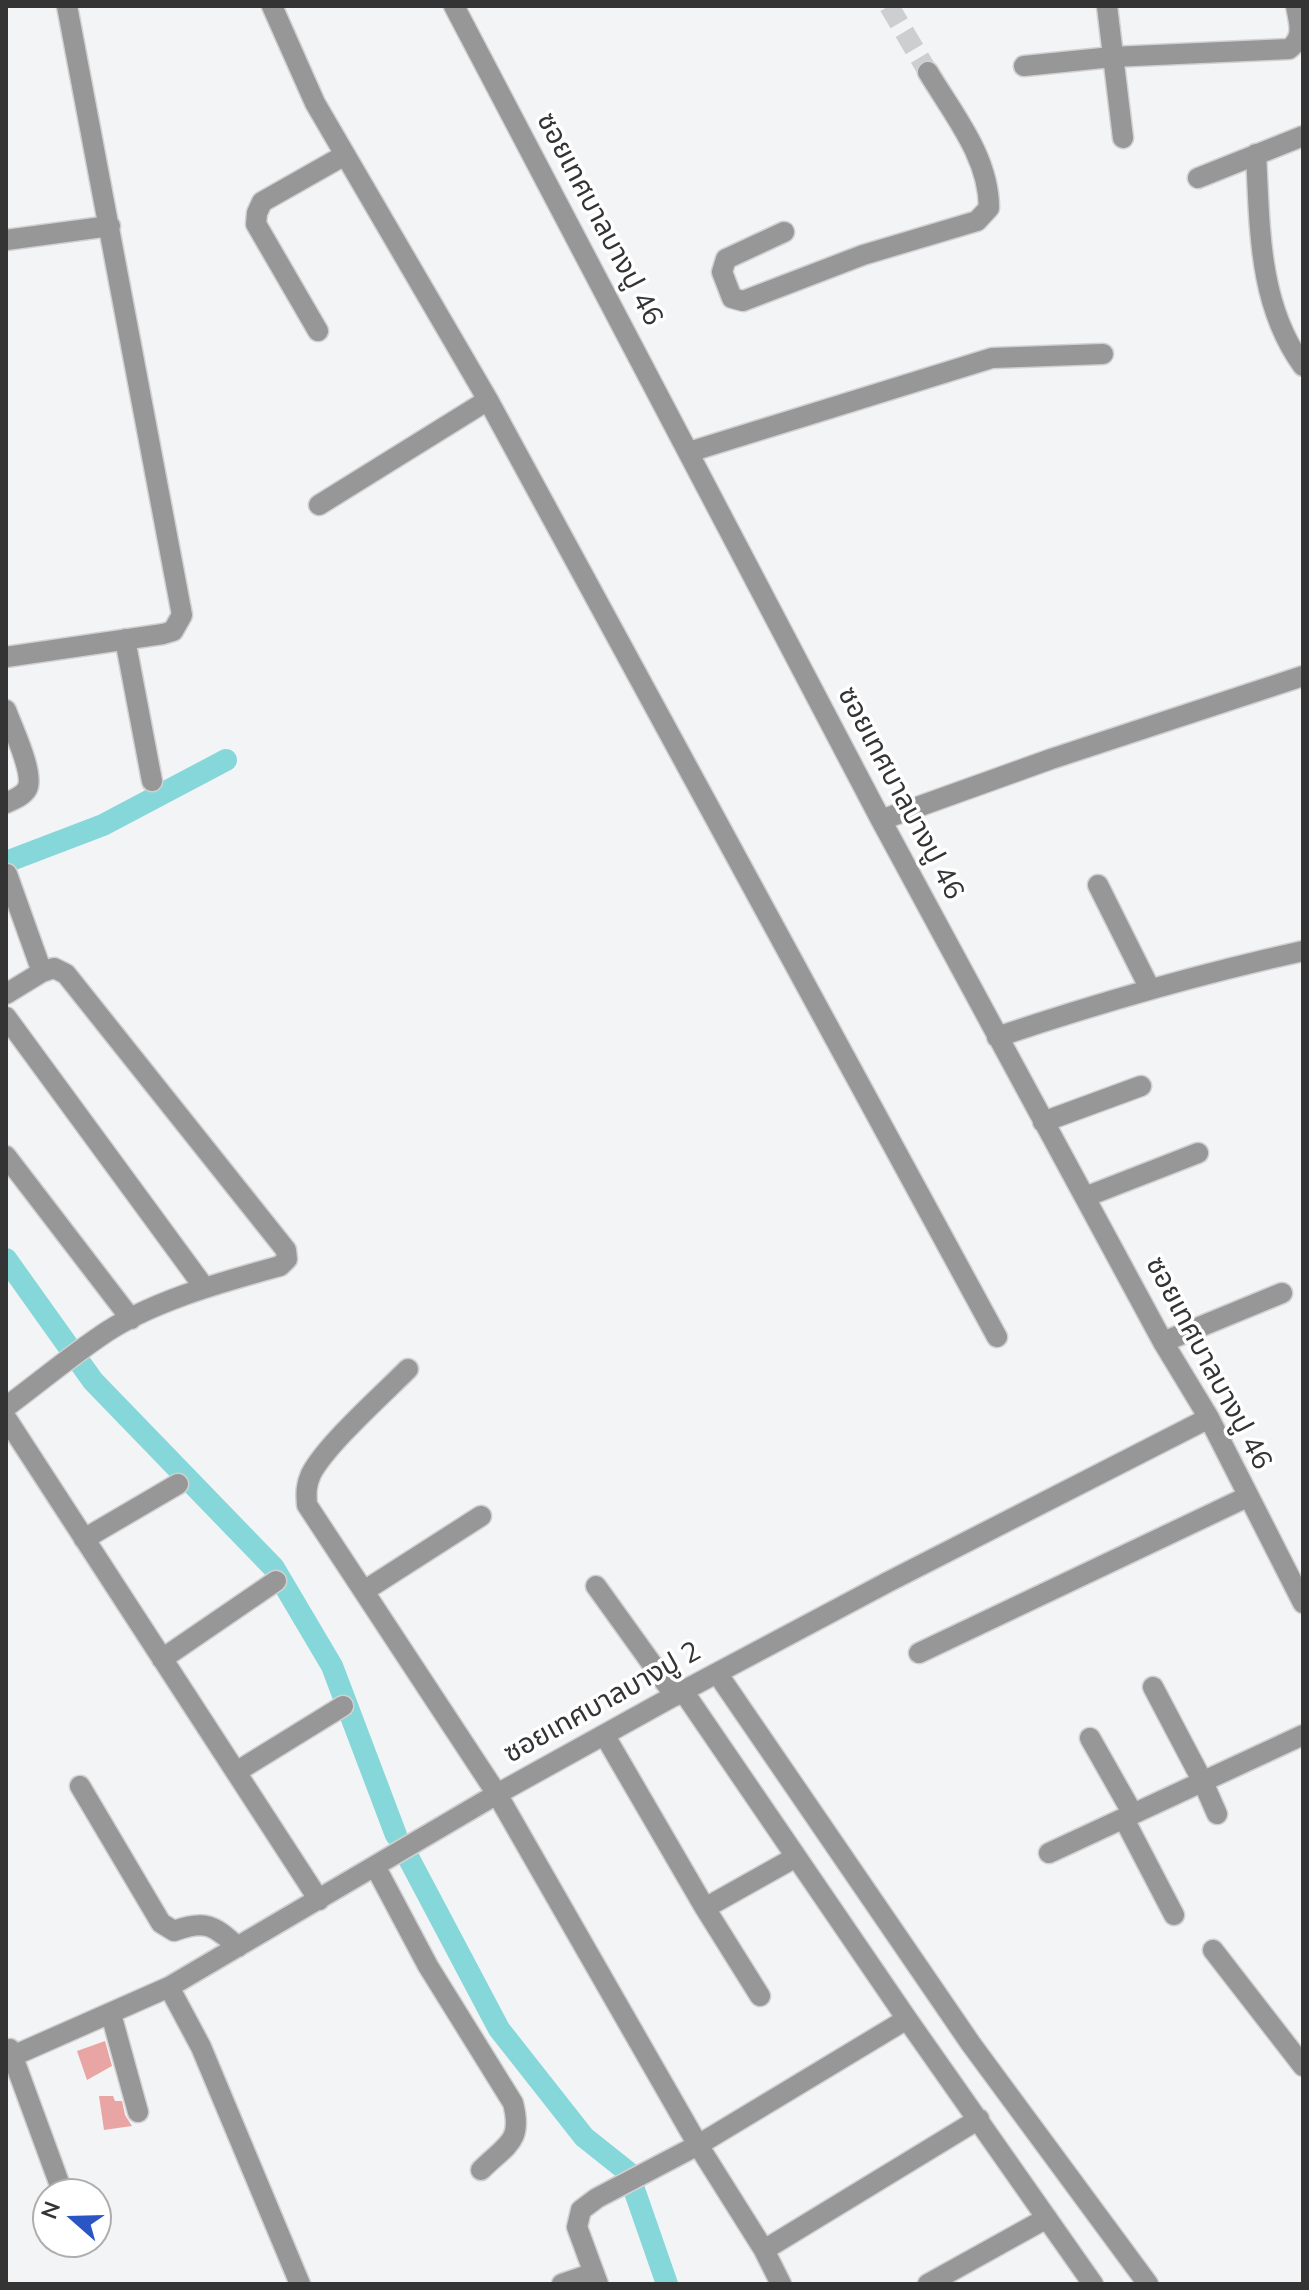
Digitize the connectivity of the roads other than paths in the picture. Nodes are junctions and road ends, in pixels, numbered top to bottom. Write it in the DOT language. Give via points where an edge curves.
graph roads {
  1 [pos="67,6"];
  2 [pos="272,6"];
  3 [pos="454,6"];
  4 [pos="1107,6"];
  5 [pos="1296,6"];
  6 [pos="1112,57"];
  7 [pos="1024,66"];
  8 [pos="928,72"];
  9 [pos="1303,136"];
  10 [pos="1123,138"];
  11 [pos="1256,154"];
  12 [pos="345,155"];
  13 [pos="1198,178"];
  14 [pos="110,226"];
  15 [pos="784,232"];
  16 [pos="6,240"];
  17 [pos="318,331"];
  18 [pos="1103,354"];
  19 [pos="1303,366"];
  20 [pos="488,400"];
  21 [pos="689,452"];
  22 [pos="319,505"];
  23 [pos="125,639"];
  24 [pos="6,657"];
  25 [pos="1303,676"];
  26 [pos="6,710"];
  27 [pos="152,781"];
  28 [pos="6,803"];
  29 [pos="881,820"];
  30 [pos="7,874"];
  31 [pos="1098,885"];
  32 [pos="1303,951"];
  33 [pos="42,972"];
  34 [pos="1150,989"];
  35 [pos="6,994"];
  36 [pos="6,1017"];
  37 [pos="997,1037"];
  38 [pos="1141,1086"];
  39 [pos="1043,1122"];
  40 [pos="1198,1153"];
  41 [pos="6,1156"];
  42 [pos="1085,1197"];
  43 [pos="204,1287"];
  44 [pos="1282,1293"];
  45 [pos="131,1319"];
  46 [pos="997,1337"];
  47 [pos="1163,1342"];
  48 [pos="408,1369"];
  49 [pos="6,1407"];
  50 [pos="6,1418"];
  51 [pos="1209,1418"];
  52 [pos="178,1484"];
  53 [pos="1247,1497"];
  54 [pos="481,1516"];
  55 [pos="84,1539"];
  56 [pos="276,1581"];
  57 [pos="596,1586"];
  58 [pos="364,1591"];
  59 [pos="1303,1603"];
  60 [pos="919,1653"];
  61 [pos="162,1659"];
  62 [pos="717,1673"];
  63 [pos="1153,1687"];
  64 [pos="679,1693"];
  65 [pos="343,1706"];
  66 [pos="1303,1735"];
  67 [pos="605,1736"];
  68 [pos="1090,1738"];
  69 [pos="236,1772"];
  70 [pos="1203,1782"];
  71 [pos="80,1786"];
  72 [pos="497,1794"];
  73 [pos="1217,1814"];
  74 [pos="1128,1816"];
  75 [pos="1049,1853"];
  76 [pos="796,1857"];
  77 [pos="375,1866"];
  78 [pos="319,1900"];
  79 [pos="705,1908"];
  80 [pos="1174,1915"];
  81 [pos="238,1947"];
  82 [pos="1213,1950"];
  83 [pos="169,1987"];
  84 [pos="760,1996"];
  85 [pos="111,2014"];
  86 [pos="907,2019"];
  87 [pos="13,2052"];
  88 [pos="1303,2066"];
  89 [pos="138,2112"];
  90 [pos="979,2119"];
  91 [pos="698,2145"];
  92 [pos="481,2170"];
  93 [pos="57,2178"];
  94 [pos="1047,2218"];
  95 [pos="764,2250"];
  96 [pos="596,2279"];
  97 [pos="300,2284"];
  98 [pos="562,2284"];
  99 [pos="781,2284"];
  100 [pos="928,2284"];
  101 [pos="1093,2284"];
  102 [pos="1148,2284"];
  1 -- 14 [label="street"];
  2 -- 12 [label="street" via="303,81"];
  3 -- 21 [label="street, ซอยเทศบาลบางปู 46"];
  4 -- 6 [label="street"];
  5 -- 6 [label="street" via="1301,35 1289,49"];
  6 -- 7 [label="street"];
  6 -- 10 [label="street"];
  8 -- 15 [label="street" via="978,154 989,208 977,221 863,255 743,301 732,298 722,272 726,259"];
  9 -- 11 [label="street"];
  11 -- 13 [label="street"];
  11 -- 19 [label="street" via="1266,285 1284,335"];
  12 -- 17 [label="street" via="262,202 257,213 256,224"];
  12 -- 20 [label="street"];
  14 -- 16 [label="street"];
  14 -- 23 [label="street" via="182,615 173,631"];
  18 -- 21 [label="street" via="992,358"];
  20 -- 22 [label="street"];
  20 -- 46 [label="street"];
  21 -- 29 [label="street, ซอยเทศบาลบางปู 46"];
  23 -- 24 [label="street"];
  23 -- 27 [label="street"];
  25 -- 29 [label="street"];
  26 -- 28 [label="street" via="30,776 27,790"];
  29 -- 37 [label="street, ซอยเทศบาลบางปู 46"];
  30 -- 33 [label="street"];
  31 -- 34 [label="street"];
  32 -- 34 [label="street"];
  33 -- 35 [label="street"];
  33 -- 43 [label="street" via="54,968 66,974 286,1250 287,1259 280,1266"];
  34 -- 37 [label="street"];
  36 -- 43 [label="street"];
  37 -- 39 [label="street, ซอยเทศบาลบางปู 46"];
  38 -- 39 [label="street"];
  39 -- 42 [label="street, ซอยเทศบาลบางปู 46"];
  40 -- 42 [label="street"];
  41 -- 45 [label="street"];
  42 -- 47 [label="street, ซอยเทศบาลบางปู 46"];
  43 -- 45 [label="street"];
  44 -- 47 [label="street"];
  45 -- 49 [label="street"];
  47 -- 51 [label="street, ซอยเทศบาลบางปู 46"];
  48 -- 58 [label="street" via="335,1444 305,1489 307,1505"];
  50 -- 55 [label="street"];
  51 -- 53 [label="street, ซอยเทศบาลบางปู 46"];
  51 -- 62 [label="street, ซอยเทศบาลบางปู 2"];
  52 -- 55 [label="street"];
  53 -- 59 [label="street, ซอยเทศบาลบางปู 46"];
  53 -- 60 [label="street"];
  54 -- 58 [label="street"];
  55 -- 61 [label="street"];
  56 -- 61 [label="street"];
  57 -- 64 [label="street"];
  58 -- 72 [label="street"];
  61 -- 69 [label="street"];
  62 -- 64 [label="street, ซอยเทศบาลบางปู 2"];
  62 -- 102 [label="street" via="971,2044"];
  63 -- 70 [label="street"];
  64 -- 67 [label="street, ซอยเทศบาลบางปู 2"];
  64 -- 76 [label="street"];
  65 -- 69 [label="street"];
  66 -- 70 [label="street"];
  67 -- 72 [label="street, ซอยเทศบาลบางปู 2"];
  67 -- 79 [label="street"];
  68 -- 74 [label="street"];
  69 -- 78 [label="street"];
  70 -- 73 [label="street"];
  70 -- 74 [label="street"];
  71 -- 81 [label="street" via="161,1923 174,1931 207,1924"];
  72 -- 77 [label="street, ซอยเทศบาลบางปู 2"];
  72 -- 91 [label="street"];
  74 -- 75 [label="street"];
  74 -- 80 [label="street"];
  76 -- 79 [label="street"];
  76 -- 86 [label="street"];
  77 -- 78 [label="street, ซอยเทศบาลบางปู 2"];
  77 -- 92 [label="street" via="428,1966 513,2103 517,2133"];
  78 -- 81 [label="street, ซอยเทศบาลบางปู 2"];
  79 -- 84 [label="street"];
  81 -- 83 [label="street, ซอยเทศบาลบางปู 2"];
  82 -- 88 [label="street"];
  83 -- 85 [label="street, ซอยเทศบาลบางปู 2"];
  83 -- 97 [label="street" via="201,2047"];
  85 -- 87 [label="street, ซอยเทศบาลบางปู 2"];
  85 -- 89 [label="street"];
  86 -- 90 [label="street"];
  86 -- 91 [label="street"];
  87 -- 93 [label="street"];
  90 -- 94 [label="street"];
  90 -- 95 [label="street"];
  91 -- 95 [label="street"];
  91 -- 96 [label="street" via="581,2210 577,2227"];
  94 -- 100 [label="street"];
  94 -- 101 [label="street"];
  95 -- 99 [label="street"];
  96 -- 98 [label="street"];
}
